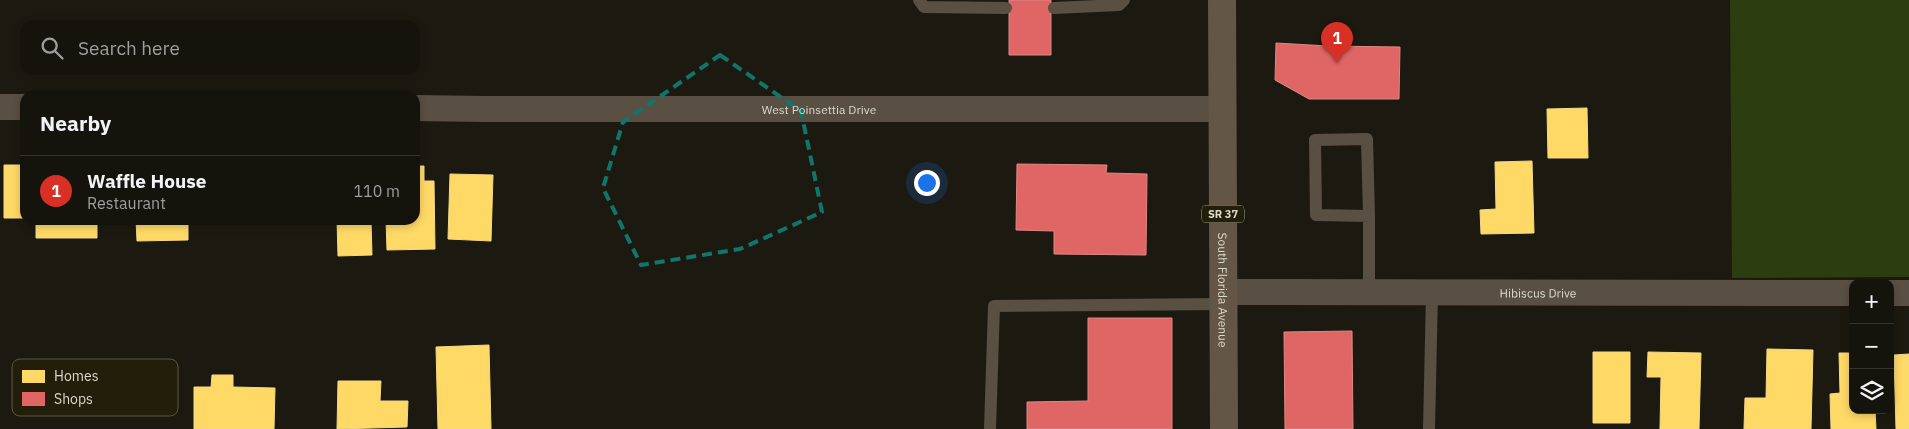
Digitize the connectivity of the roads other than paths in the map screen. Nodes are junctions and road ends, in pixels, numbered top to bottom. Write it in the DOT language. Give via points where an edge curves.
graph roads {
  1 [pos="919,0"];
  2 [pos="1124,0"];
  3 [pos="1222,0"];
  4 [pos="1006,8"];
  5 [pos="1054,8"];
  6 [pos="0,107"];
  7 [pos="20,107"];
  8 [pos="420,108"];
  9 [pos="1222,110"];
  10 [pos="1370,216"];
  11 [pos="1369,292"];
  12 [pos="1432,293"];
  13 [pos="1849,293"];
  14 [pos="1894,293"];
  15 [pos="1909,293"];
  16 [pos="1224,298"];
  17 [pos="990,429"];
  18 [pos="1224,429"];
  19 [pos="1429,429"];
  1 -- 4 [label="lane" via="924,7"];
  2 -- 5 [label="lane" via="1119,5"];
  3 -- 9 [label="main road, South Florida Avenue / SR 37"];
  6 -- 7 [label="street"];
  8 -- 9 [label="street, West Poinsettia Drive"];
  9 -- 16 [label="main road, South Florida Avenue / SR 37"];
  10 -- 10 [label="lane" via="1367,139 1315,140 1316,215"];
  10 -- 11 [label="lane"];
  11 -- 12 [label="street, Hibiscus Drive"];
  11 -- 16 [label="street, Hibiscus Drive"];
  12 -- 13 [label="street, Hibiscus Drive"];
  12 -- 19 [label="lane"];
  14 -- 15 [label="street"];
  16 -- 17 [label="lane" via="994,306"];
  16 -- 18 [label="main road, South Florida Avenue / SR 37"];
}
